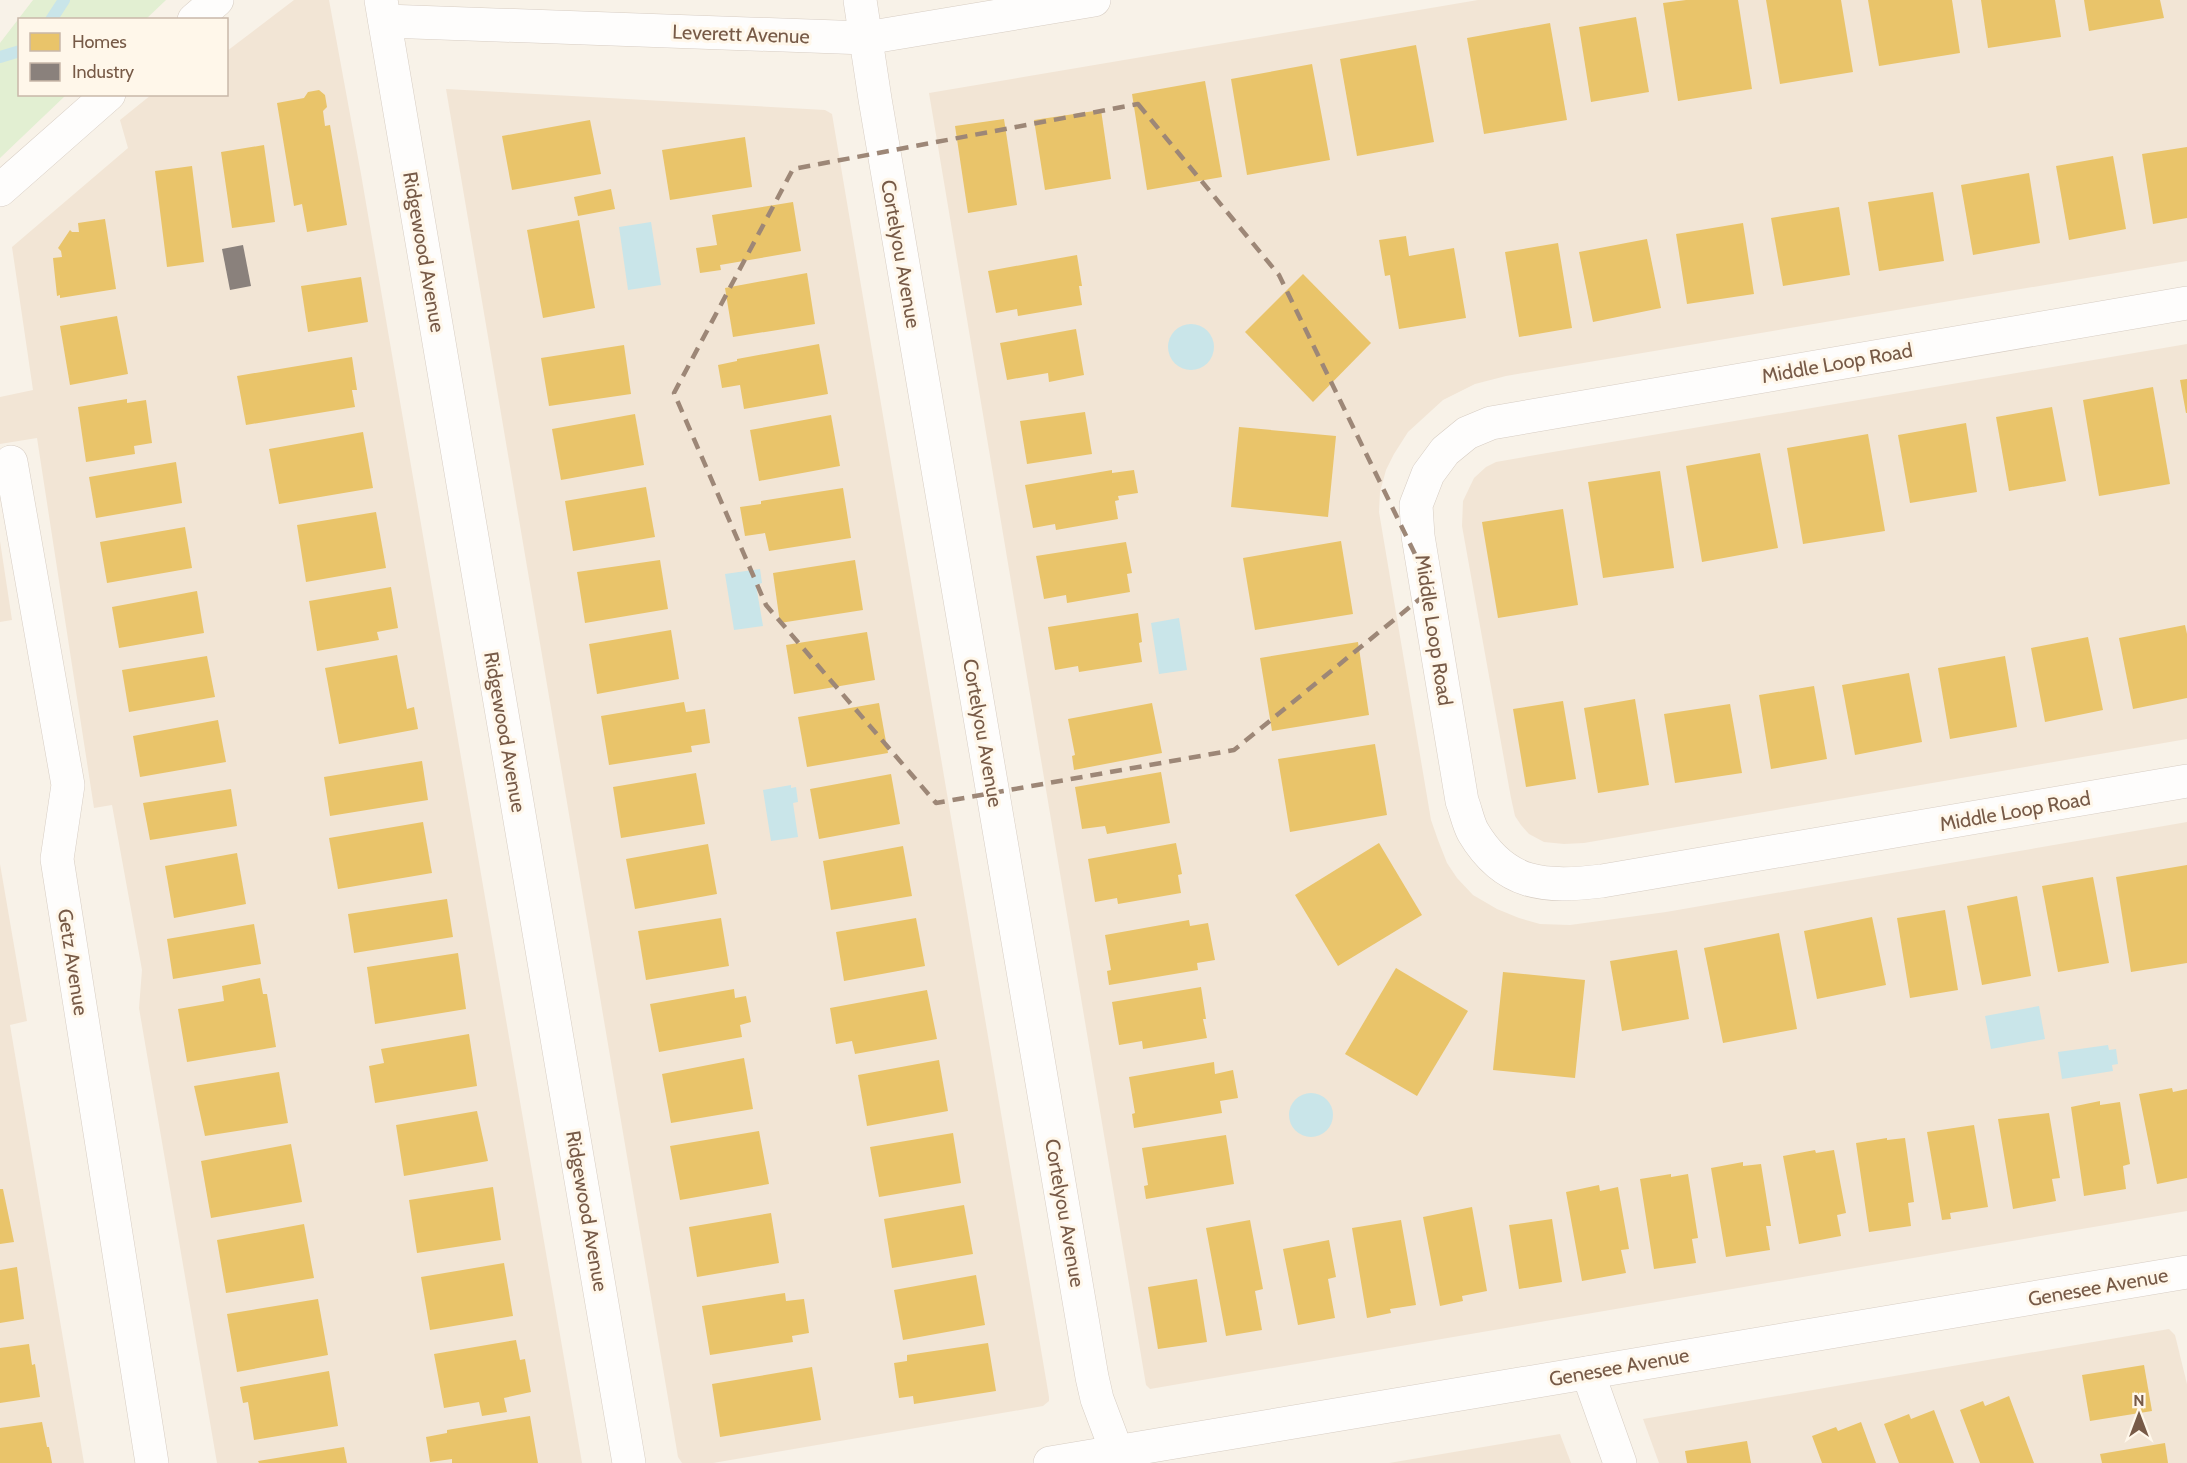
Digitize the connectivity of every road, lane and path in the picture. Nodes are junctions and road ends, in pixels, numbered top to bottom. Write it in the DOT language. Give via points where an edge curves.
graph roads {
  1 [pos="217,0"];
  2 [pos="860,0"];
  3 [pos="1094,0"];
  4 [pos="383,11"];
  5 [pos="196,18"];
  6 [pos="866,38"];
  7 [pos="107,96"];
  8 [pos="0,190"];
  9 [pos="2187,303"];
  10 [pos="11,462"];
  11 [pos="2187,781"];
  12 [pos="2187,1272"];
  13 [pos="1588,1373"];
  14 [pos="1119,1457"];
  15 [pos="152,1463"];
  16 [pos="629,1463"];
  17 [pos="1050,1463"];
  18 [pos="1620,1463"];
  1 -- 5 [label="street"];
  2 -- 6 [label="street, Cortelyou Avenue"];
  3 -- 6 [label="street, Leverett Avenue"];
  4 -- 6 [label="street, Leverett Avenue"];
  4 -- 16 [label="street, Ridgewood Avenue"];
  6 -- 14 [label="street, Cortelyou Avenue" via="1092,1377"];
  7 -- 8 [label="street"];
  9 -- 11 [label="street, Middle Loop Road" via="1491,423 1467,433 1445,451 1428,474 1416,506 1462,801 1473,831 1494,859 1517,877 1569,885 1602,881"];
  10 -- 15 [label="street, Getz Avenue" via="68,785 57,859"];
  12 -- 13 [label="street, Genesee Avenue"];
  13 -- 14 [label="street, Genesee Avenue"];
  13 -- 18 [label="street"];
  14 -- 17 [label="street, Genesee Avenue"];
}
